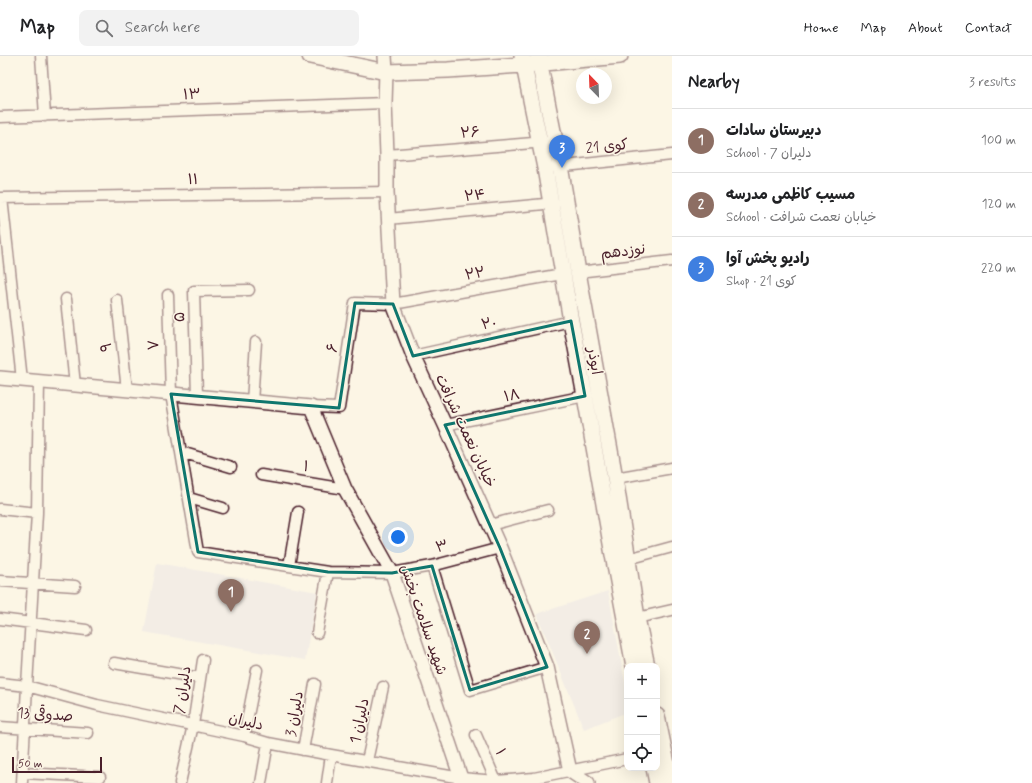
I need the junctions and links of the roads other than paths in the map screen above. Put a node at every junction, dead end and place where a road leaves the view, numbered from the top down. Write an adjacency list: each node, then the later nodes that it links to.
1 (41, 56): 9 (street)
2 (310, 56): 7 (main road)
3 (385, 56): 7 (street, خیابان نعمت شرافت)
4 (620, 56): 6 (main road)
5 (522, 60): 6 (main road); 7 (main road); 12 (main road, ابوذر)
6 (538, 60): 11 (main road, ابوذر)
7 (386, 72): 8 (street, خیابان نعمت شرافت)
8 (385, 103): 9 (street, ۱۳); 13 (street, خیابان نعمت شرافت)
9 (45, 116): 10 (street, ۱۳)
10 (0, 117)
11 (555, 141): 12 (street, ۲۶); 15 (main road, ابوذر)
12 (540, 142): 13 (street, ۲۶); 15 (main road, ابوذر)
13 (387, 155): 16 (street, خیابان نعمت شرافت)
14 (672, 155): 15 (street, کوی 21)
15 (552, 167): 18 (main road, ابوذر)
16 (387, 192): 17 (street, ۱۱); 19 (street, خیابان نعمت شرافت)
17 (1, 198): 32 (street)
18 (558, 202): 19 (street, ۲۴); 21 (main road, ابوذر); 22 (main road, ابوذر)
19 (388, 219): 27 (street, خیابان نعمت شرافت)
20 (672, 261): 21 (street, نوزدهم)
21 (578, 272): 46 (main road, ابوذر)
22 (562, 274): 27 (street, ۲۲); 28 (main road, ابوذر)
23 (249, 290): 37 (street, ۵)
24 (168, 295): 36 (street, ۷)
25 (66, 299): 34 (street)
26 (117, 300): 35 (street, ۹)
27 (393, 304): 30 (street, خیابان نعمت شرافت); 40 (street, ۶)
28 (571, 321): 30 (street, ۲۰); 38 (main road, ابوذر)
29 (256, 342): 39 (street)
30 (413, 356): 41 (street, خیابان نعمت شرافت)
31 (0, 378): 32 (street)
32 (22, 380): 33 (street)
33 (40, 382): 34 (street); 53 (street)
34 (75, 385): 35 (street)
35 (127, 390): 36 (street)
36 (171, 394): 37 (street); 42 (street, ۷)
37 (197, 396): 39 (street)
38 (586, 396): 41 (street, ۱۸); 73 (main road, ابوذر)
39 (252, 402): 40 (street)
40 (311, 407): 47 (street, شهید سلامت بخش)
41 (445, 425): 54 (street, خیابان نعمت شرافت)
42 (181, 452): 43 (street); 48 (street, ۷)
43 (231, 468)
44 (672, 468): 46 (street)
45 (261, 475): 47 (street, ۱)
46 (615, 478): 57 (main road, ابوذر)
47 (345, 489): 61 (street, شهید سلامت بخش)
48 (189, 498): 49 (street); 58 (street, ۳)
49 (223, 508)
50 (0, 509): 53 (street)
51 (548, 510): 54 (street)
52 (298, 512): 58 (street)
53 (37, 513): 63 (street)
54 (490, 525): 56 (street, خیابان نعمت شرافت)
55 (672, 547): 57 (street)
56 (500, 548): 59 (street, ۳); 75 (street, خیابان نعمت شرافت)
57 (628, 559): 66 (main road, ابوذر)
58 (289, 566): 60 (street, ۳)
59 (432, 566): 61 (street, ۳); 75 (street)
60 (328, 572): 61 (street, ۳); 70 (street)
61 (392, 573): 99 (street, شهید سلامت بخش)
62 (0, 581): 63 (street)
63 (34, 583): 64 (street); 68 (street)
64 (74, 586)
65 (672, 610): 66 (street)
66 (637, 618): 74 (main road, ابوذر)
67 (0, 619): 68 (street)
68 (31, 623): 69 (street); 80 (street)
69 (86, 630)
70 (317, 634)
71 (203, 660): 77 (street, دلیران 7)
72 (114, 663): 77 (street)
73 (633, 663)
74 (646, 663)
75 (547, 667): 95 (street, خیابان نعمت شرافت)
76 (257, 670): 88 (street)
77 (200, 678): 82 (street, دلیران 7)
78 (0, 683): 80 (street, دلیران)
79 (315, 684): 90 (street, دلیران 3)
80 (27, 686): 82 (street, دلیران); 84 (street)
81 (383, 687): 94 (street, دلیران 1)
82 (193, 725): 88 (street, دلیران); 102 (street, دلیران 7)
83 (0, 727): 84 (street, صدوقی 13)
84 (26, 728): 86 (street, صدوقی 13); 98 (street)
85 (660, 731): 91 (main road)
86 (88, 733)
87 (476, 735): 100 (street, ۱)
88 (244, 736): 89 (street, دلیران)
89 (268, 743): 90 (street, دلیران); 103 (street)
90 (303, 750): 92 (street, دلیران)
91 (664, 751): 107 (main road)
92 (331, 755): 94 (street, دلیران); 104 (street)
93 (624, 760): 95 (street, دلیران)
94 (367, 762): 99 (street, دلیران)
95 (570, 771): 101 (street, دلیران); 105 (street)
96 (655, 771): 106 (main road)
97 (100, 777): 98 (street)
98 (23, 778)
99 (461, 780): 100 (street, دلیران)
100 (496, 781): 101 (street, دلیران)
101 (535, 781)
102 (180, 783)
103 (261, 783)
104 (327, 783)
105 (588, 783)
106 (657, 783)
107 (671, 783)

